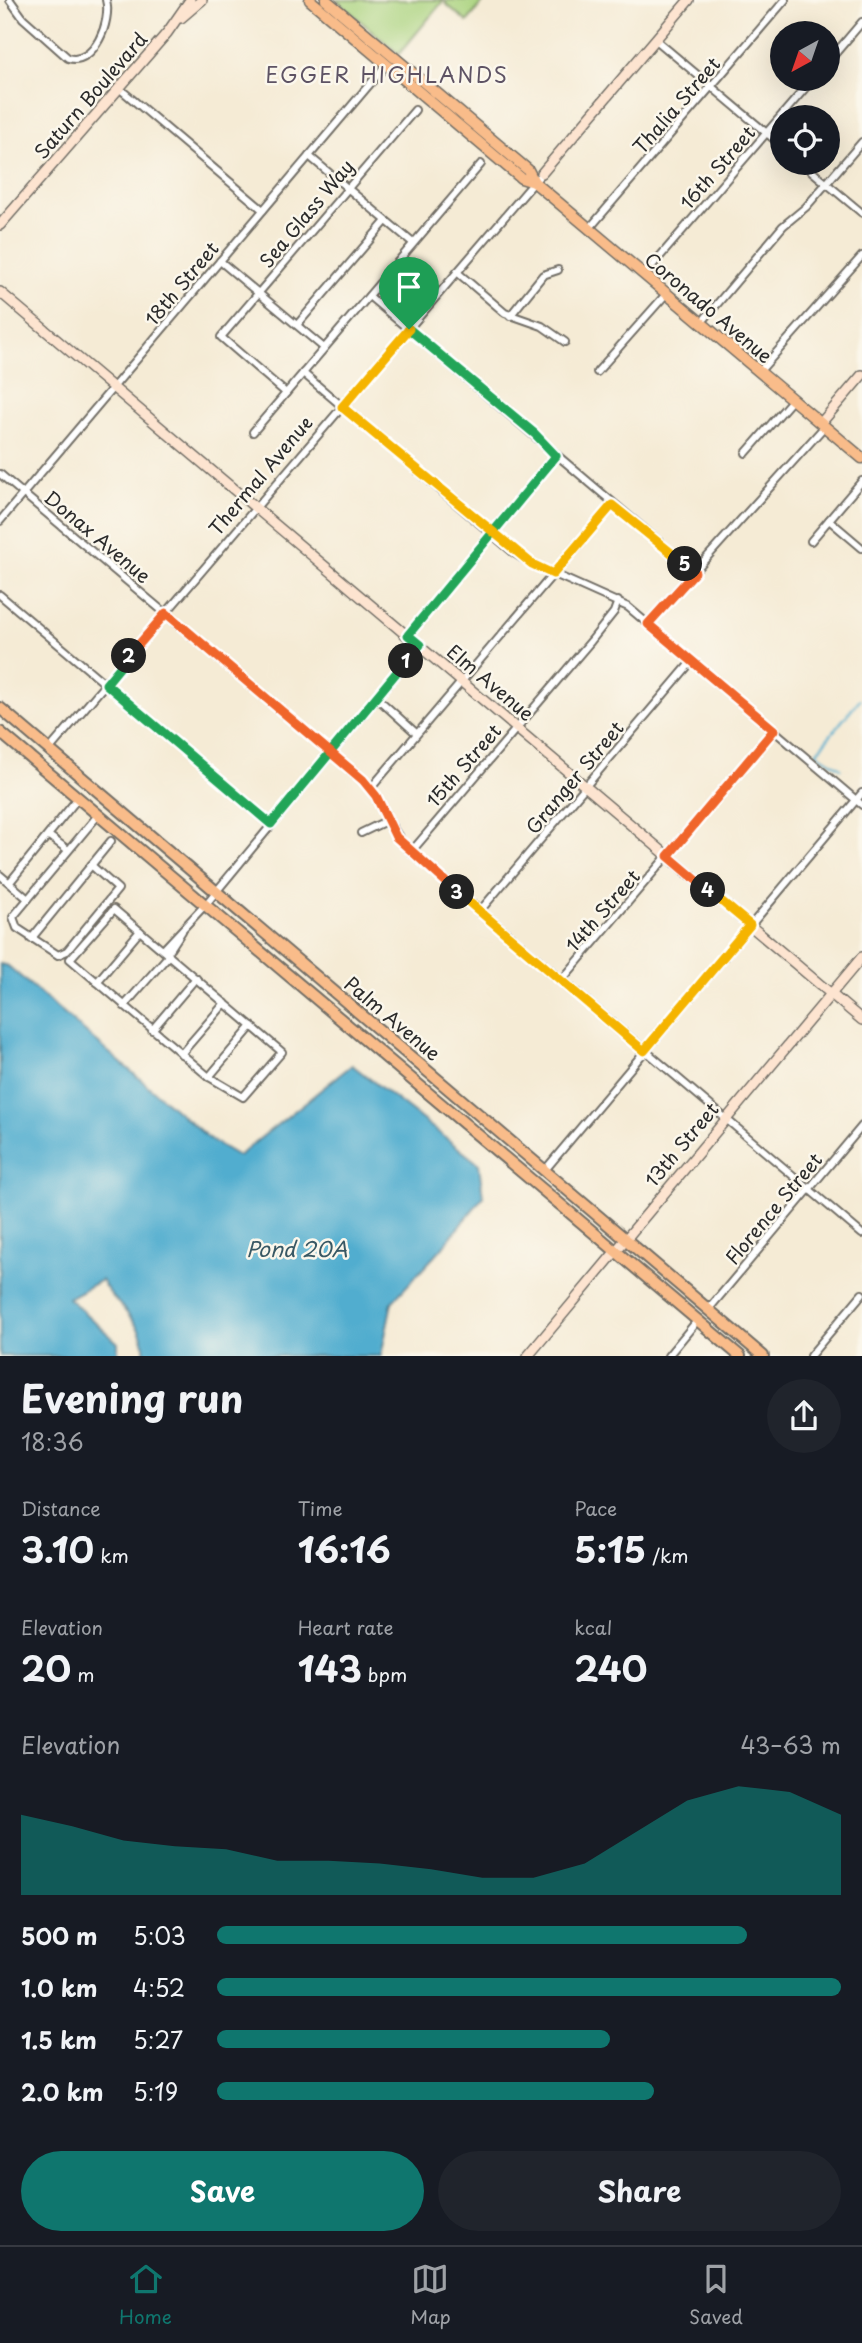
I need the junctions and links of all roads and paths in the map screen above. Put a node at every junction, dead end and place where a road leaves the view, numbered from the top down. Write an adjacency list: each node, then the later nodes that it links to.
1 (10, 0): 2 (street)
2 (106, 0)
3 (190, 0): 9 (street, Saturn Boulevard)
4 (202, 0): 9 (street, Saturn Boulevard)
5 (310, 0): 13 (main road, Coronado Avenue)
6 (326, 0): 13 (main road, Coronado Avenue)
7 (689, 0): 11 (street, Thermal Avenue)
8 (785, 0): 14 (street, Thalia Street)
9 (179, 19): 15 (street, Saturn Boulevard)
10 (862, 22): 12 (street)
11 (656, 40): 14 (street); 23 (street, Thermal Avenue)
12 (840, 48)
13 (389, 61): 21 (street, 18th Street); 25 (main road, Coronado Avenue)
14 (712, 87): 18 (street); 32 (street, Thalia Street)
15 (119, 88): 28 (street); 31 (street, Saturn Boulevard)
16 (803, 91): 18 (street, 16th Street)
17 (415, 110): 27 (street, Sea Glass Way)
18 (767, 133): 19 (street); 38 (street, 16th Street)
19 (770, 136)
20 (862, 142): 26 (street)
21 (309, 156): 27 (street); 28 (street, 18th Street)
22 (481, 163): 33 (street)
23 (542, 173): 25 (street, Thermal Avenue)
24 (816, 175): 26 (street)
25 (534, 182): 32 (main road, Coronado Avenue); 37 (street, Thermal Avenue)
26 (827, 184): 29 (street); 44 (street)
27 (348, 188): 30 (street); 40 (street, Sea Glass Way)
28 (263, 210): 35 (street, 18th Street)
29 (862, 213)
30 (386, 221): 33 (street); 45 (street)
31 (0, 225)
32 (589, 229): 38 (main road, Coronado Avenue)
33 (413, 243): 42 (street)
34 (862, 256): 49 (street)
35 (220, 261): 40 (street); 53 (street, 18th Street)
36 (558, 270): 43 (street)
37 (457, 272): 43 (street); 46 (street, Thermal Avenue)
38 (645, 275): 41 (main road, Coronado Avenue)
39 (0, 292): 53 (street, Elm Avenue)
40 (259, 293): 45 (street); 54 (street, Sea Glass Way)
41 (667, 293): 44 (main road, Coronado Avenue); 50 (street)
42 (369, 296): 46 (street); 48 (street)
43 (510, 316): 47 (street)
44 (702, 322): 49 (main road, Coronado Avenue)
45 (297, 325): 48 (street)
46 (409, 329): 56 (street, Thermal Avenue); 60 (street)
47 (565, 342)
48 (324, 348): 51 (street)
49 (760, 371): 55 (main road, Coronado Avenue)
50 (597, 372)
51 (303, 373): 54 (street); 56 (street)
52 (862, 375): 57 (street)
53 (113, 387): 64 (street, 18th Street); 66 (street, Elm Avenue)
54 (286, 393): 58 (street)
55 (793, 399): 57 (main road, Coronado Avenue); 59 (street)
56 (342, 407): 66 (street, Thermal Avenue); 69 (street)
57 (823, 424): 61 (main road, Coronado Avenue); 72 (street)
58 (253, 432)
59 (746, 453)
60 (556, 456): 65 (street); 69 (street)
61 (862, 458)
62 (0, 474): 64 (street, Donax Avenue)
63 (862, 481): 67 (street)
64 (23, 494): 68 (street, 18th Street); 76 (street, Donax Avenue)
65 (612, 505): 72 (street); 73 (street)
66 (256, 507): 76 (street, Thermal Avenue); 78 (street, Elm Avenue)
67 (829, 520): 70 (street); 71 (street)
68 (0, 521)
69 (492, 534): 73 (street); 78 (street)
70 (811, 541)
71 (862, 548)
72 (695, 572): 77 (street)
73 (553, 574): 75 (street); 81 (street)
74 (0, 595): 82 (street)
75 (618, 601): 77 (street); 85 (street, 15th Street)
76 (166, 613): 82 (street, Thermal Avenue); 90 (street, Donax Avenue)
77 (648, 624): 80 (street)
78 (408, 635): 79 (street, Elm Avenue)
79 (420, 645): 81 (street, Elm Avenue); 83 (street)
80 (692, 661): 86 (street); 91 (street, Granger Street)
81 (462, 681): 85 (street, Elm Avenue); 88 (street)
82 (106, 684): 89 (street, Thermal Avenue); 98 (street)
83 (376, 697): 88 (street); 90 (street)
84 (0, 708): 89 (highway, Palm Avenue)
85 (518, 727): 91 (street, Elm Avenue); 103 (street, 15th Street)
86 (774, 730): 95 (street); 104 (street, 14th Street)
87 (0, 732): 94 (highway, Palm Avenue)
88 (416, 733): 92 (street)
89 (49, 750): 108 (highway, Palm Avenue)
90 (330, 751): 92 (street, Donax Avenue); 98 (street)
91 (586, 787): 104 (street, Elm Avenue); 111 (street, Granger Street)
92 (371, 788): 97 (street, Donax Avenue)
93 (862, 793): 95 (street)
94 (78, 798): 96 (highway, Palm Avenue); 100 (street)
95 (859, 802): 112 (street)
96 (99, 814): 102 (street); 110 (highway, Palm Avenue)
97 (388, 820): 99 (street); 103 (street, Donax Avenue)
98 (271, 824): 108 (street)
99 (361, 833)
100 (49, 836): 102 (street); 107 (street)
101 (111, 841): 105 (street)
102 (68, 850): 109 (street)
103 (411, 852): 111 (street, Donax Avenue)
104 (668, 856): 112 (street, Elm Avenue); 118 (street, 14th Street)
105 (91, 865): 114 (street); 114 (street)
106 (0, 875): 107 (street)
107 (10, 882): 109 (street)
108 (216, 890): 110 (street); 131 (highway, Palm Avenue)
109 (29, 899): 114 (street)
110 (205, 904): 115 (street); 135 (highway, Palm Avenue)
111 (479, 912): 118 (street, Donax Avenue)
112 (750, 925): 120 (street, Elm Avenue); 126 (street)
113 (140, 931): 115 (street); 119 (street); 119 (street)
114 (31, 939)
115 (166, 953): 117 (street); 122 (street)
116 (862, 957): 120 (street, 13th Street)
117 (196, 978): 121 (street); 125 (street)
118 (561, 981): 126 (street, Donax Avenue)
119 (97, 982): 122 (street)
120 (831, 993): 123 (street, Elm Avenue); 129 (street, 13th Street)
121 (225, 1003): 124 (street); 127 (street)
122 (124, 1006): 125 (street)
123 (862, 1020)
124 (252, 1026): 128 (street); 128 (street)
125 (152, 1030): 127 (street)
126 (644, 1051): 129 (street, Donax Avenue); 131 (street)
127 (181, 1054): 128 (street)
128 (209, 1077)
129 (725, 1118): 132 (street, Donax Avenue); 134 (street, 13th Street)
130 (862, 1126): 132 (street, Florence Street)
131 (545, 1170): 134 (highway, Palm Avenue)
132 (809, 1189): 133 (street, Donax Avenue); 137 (street, Florence Street)
133 (862, 1234)
134 (625, 1239): 135 (street, 13th Street); 137 (highway, Palm Avenue)
135 (615, 1251): 138 (highway, Palm Avenue); 139 (street, 13th Street)
136 (862, 1294): 143 (street)
137 (708, 1310): 142 (highway, Palm Avenue)
138 (697, 1321): 140 (street); 141 (highway, Palm Avenue)
139 (528, 1356)
140 (668, 1356)
141 (740, 1356)
142 (763, 1356)
143 (810, 1356)

